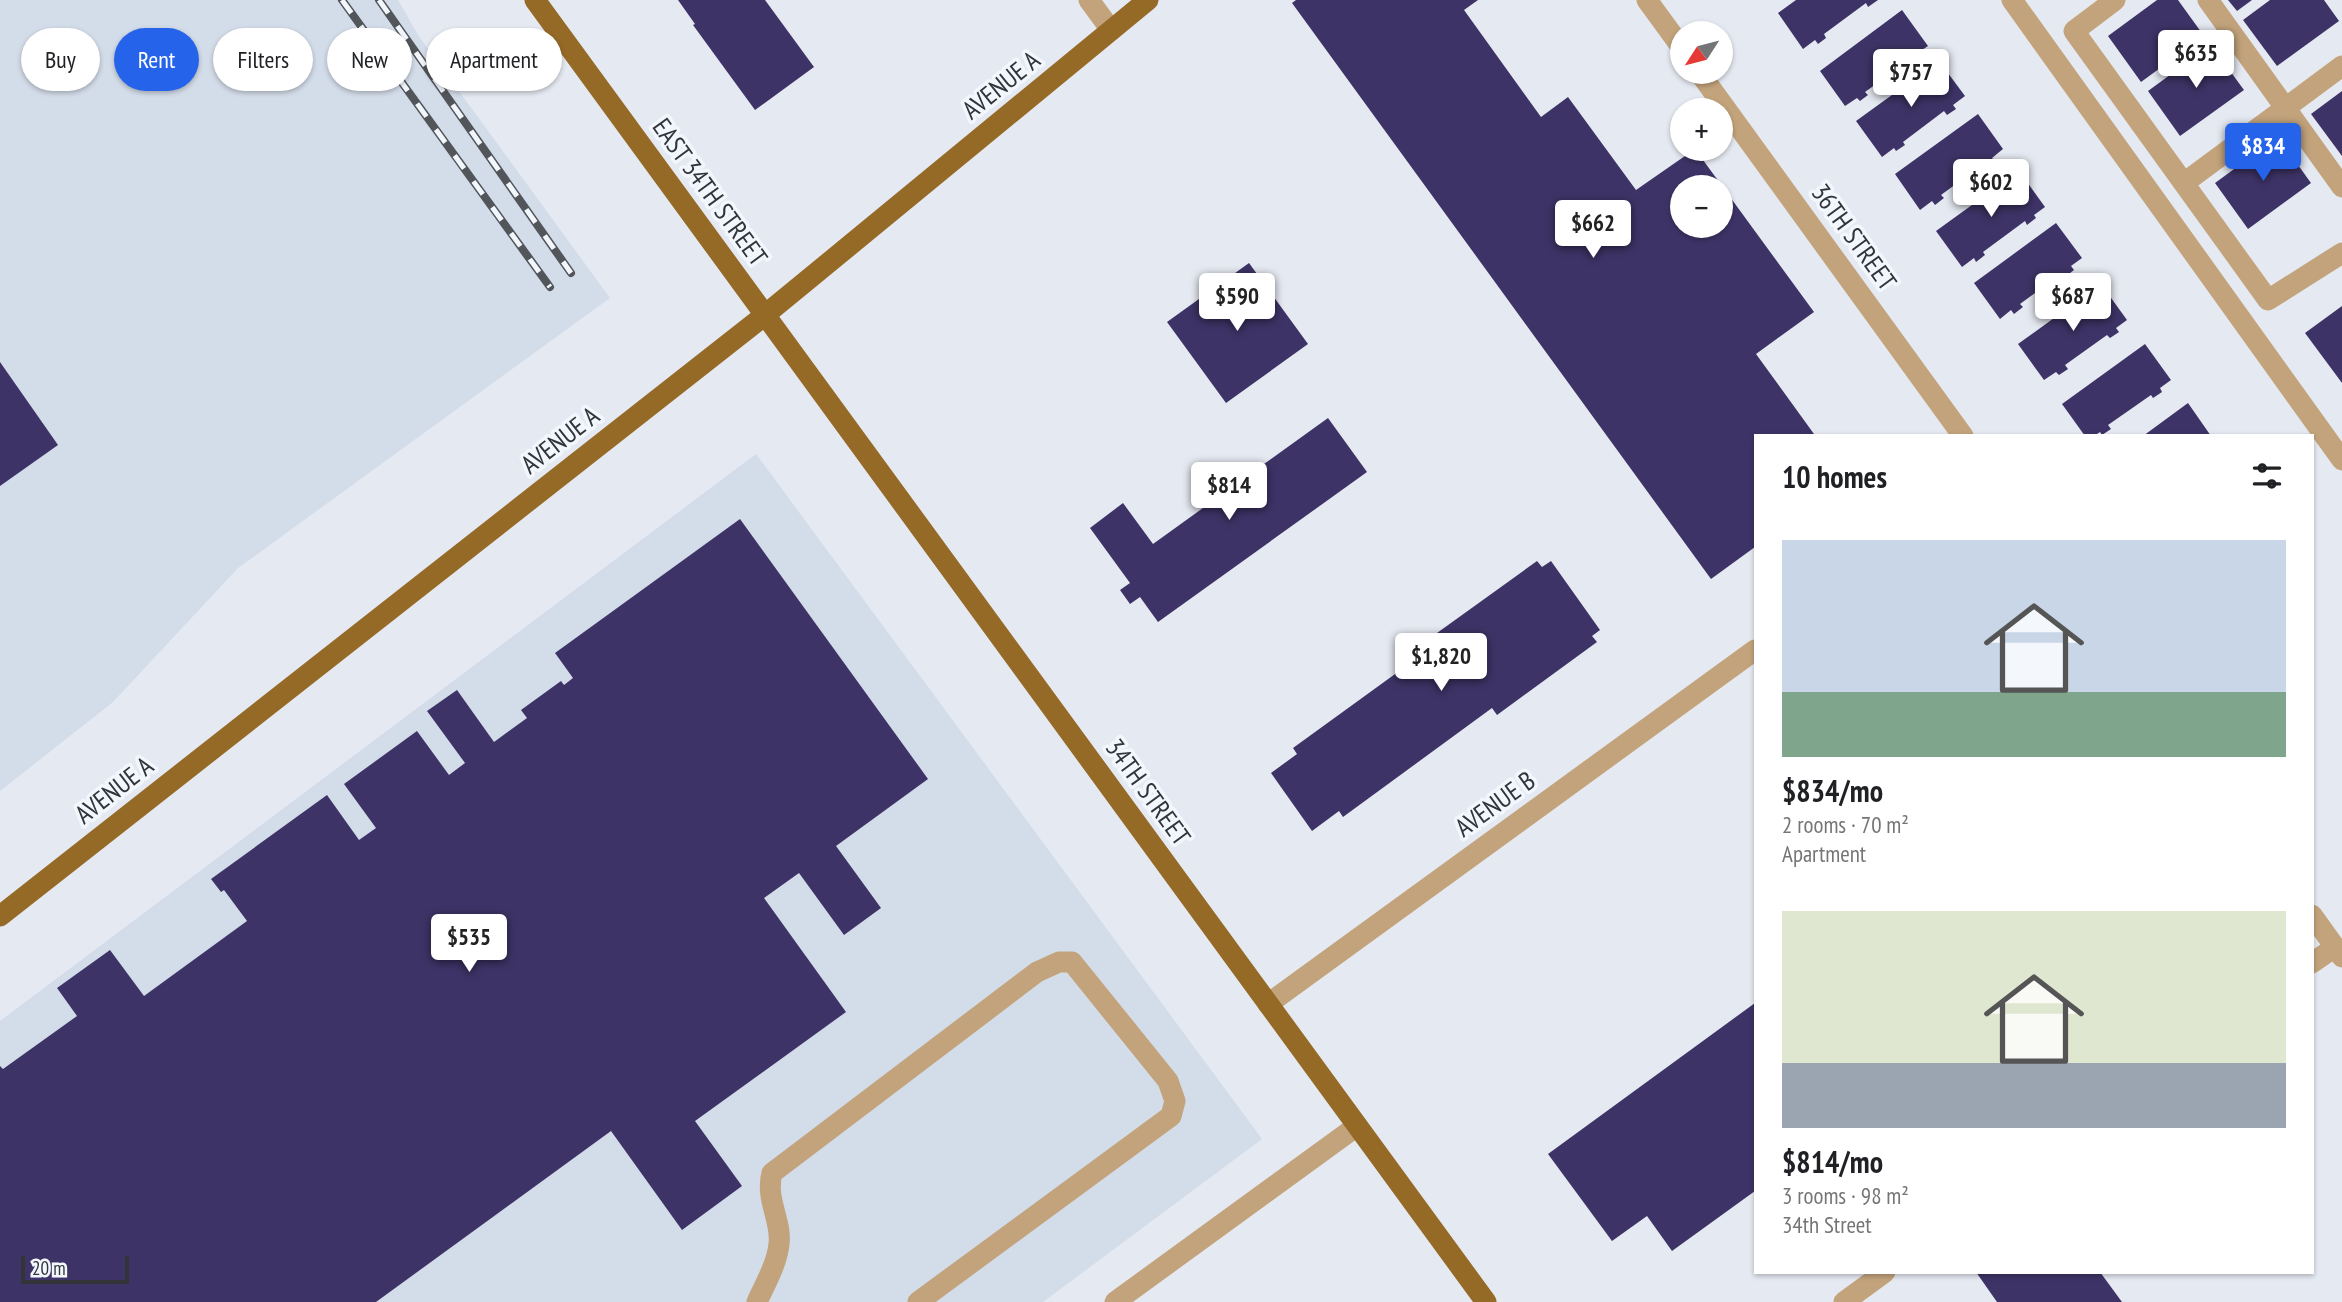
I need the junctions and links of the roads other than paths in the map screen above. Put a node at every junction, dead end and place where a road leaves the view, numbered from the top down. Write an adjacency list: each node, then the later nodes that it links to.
1 (535, 0): 16 (main road, EAST 34TH STREET)
2 (1089, 0): 8 (street)
3 (1148, 0): 8 (main road, AVENUE A)
4 (1647, 0): 9 (street)
5 (2012, 0): 18 (street)
6 (2115, 0): 13 (street)
7 (2208, 0): 12 (street)
8 (1111, 30): 16 (main road, AVENUE A)
9 (1670, 32)
10 (2342, 66): 12 (street)
11 (1708, 84): 17 (street, 36TH STREET)
12 (2287, 109): 13 (street); 14 (street)
13 (2184, 183): 15 (street)
14 (2342, 187)
15 (2342, 253)
16 (765, 315): 20 (main road, AVENUE A); 24 (main road, 34TH STREET)
17 (1962, 434)
18 (2342, 460)
19 (1754, 651): 24 (street, AVENUE B)
20 (0, 916)
21 (2314, 918): 22 (street)
22 (2338, 952): 23 (street)
23 (2314, 962)
24 (1268, 1004): 25 (main road, 34TH STREET)
25 (1357, 1126): 29 (street); 30 (main road, 34TH STREET)
26 (1882, 1274): 31 (street)
27 (757, 1302): 28 (street)
28 (918, 1302)
29 (1115, 1302)
30 (1486, 1302)
31 (1844, 1302)

